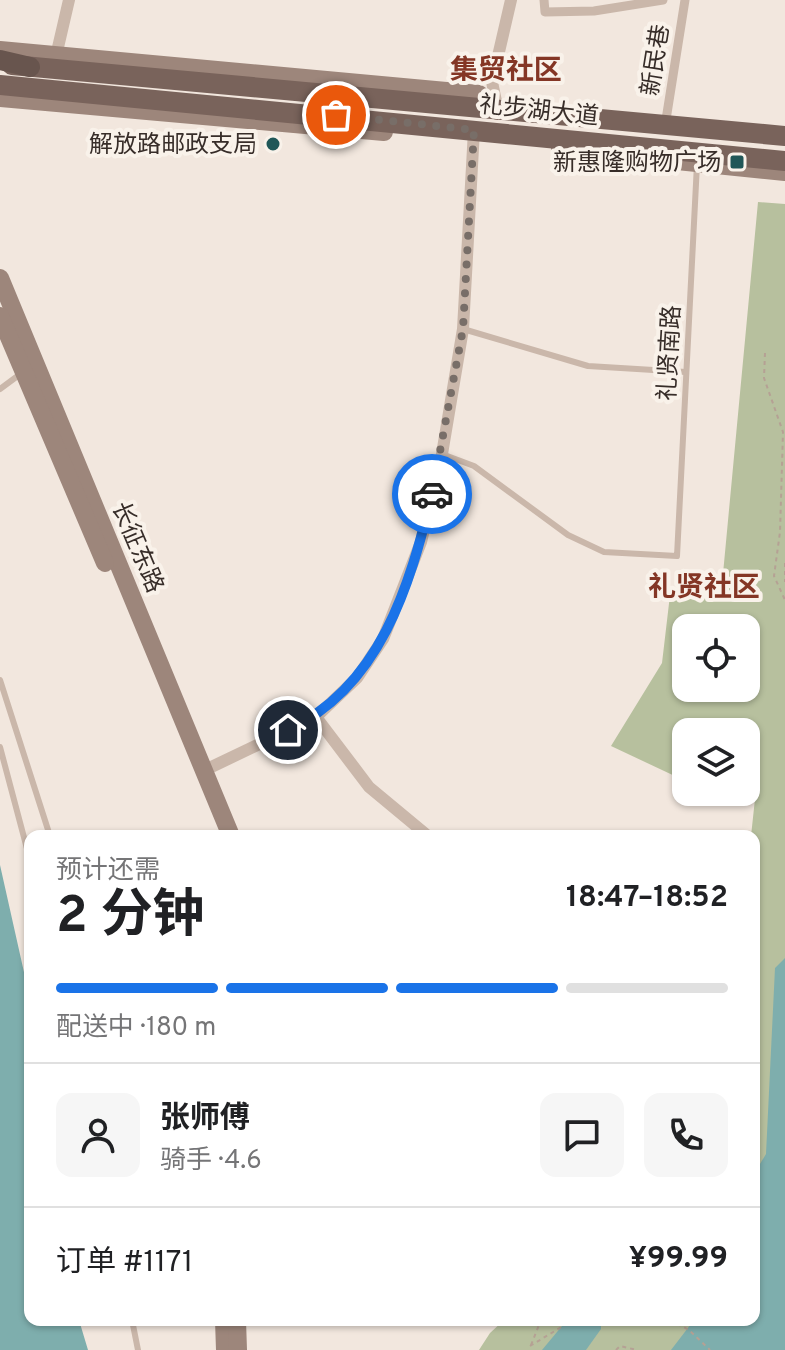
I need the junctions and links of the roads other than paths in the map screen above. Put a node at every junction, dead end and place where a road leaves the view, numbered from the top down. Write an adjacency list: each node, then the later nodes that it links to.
1 (69, 0): 7 (street)
2 (511, 0): 12 (street)
3 (544, 0): 4 (street, 新民巷)
4 (663, 0)
5 (685, 0): 13 (street, 新民巷)
6 (0, 50): 7 (main road)
7 (56, 56): 12 (main road)
8 (0, 62): 9 (highway)
9 (28, 77): 10 (main road, 礼步湖大道); 12 (main road, 礼步湖大道); 14 (main road, 礼步湖大道)
10 (0, 87)
11 (0, 98): 14 (main road)
12 (498, 111): 13 (main road, 礼步湖大道)
13 (665, 126): 15 (main road, 礼步湖大道)
14 (474, 135): 16 (main road, 礼步湖大道); 21 (street)
15 (785, 136)
16 (697, 158): 17 (main road, 礼步湖大道); 18 (main road); 23 (lane, 礼贤南路)
17 (785, 161)
18 (785, 172)
19 (0, 278): 29 (main road, 长征东路)
20 (0, 316): 22 (main road, 长征东路)
21 (463, 329): 23 (lane); 25 (street)
22 (24, 372): 24 (lane); 31 (main road, 长征东路)
23 (686, 372): 25 (lane, 礼贤南路)
24 (0, 389)
25 (442, 454): 27 (street)
26 (0, 680): 30 (lane)
27 (316, 717): 29 (street); 33 (street)
28 (0, 747): 34 (lane)
29 (205, 770): 32 (main road, 长征东路)
30 (48, 830)
31 (217, 830)
32 (229, 830)
33 (421, 830)
34 (24, 837)
35 (133, 1326): 38 (lane)
36 (224, 1326): 39 (main road)
37 (237, 1326): 40 (main road)
38 (138, 1350)
39 (225, 1350)
40 (238, 1350)

